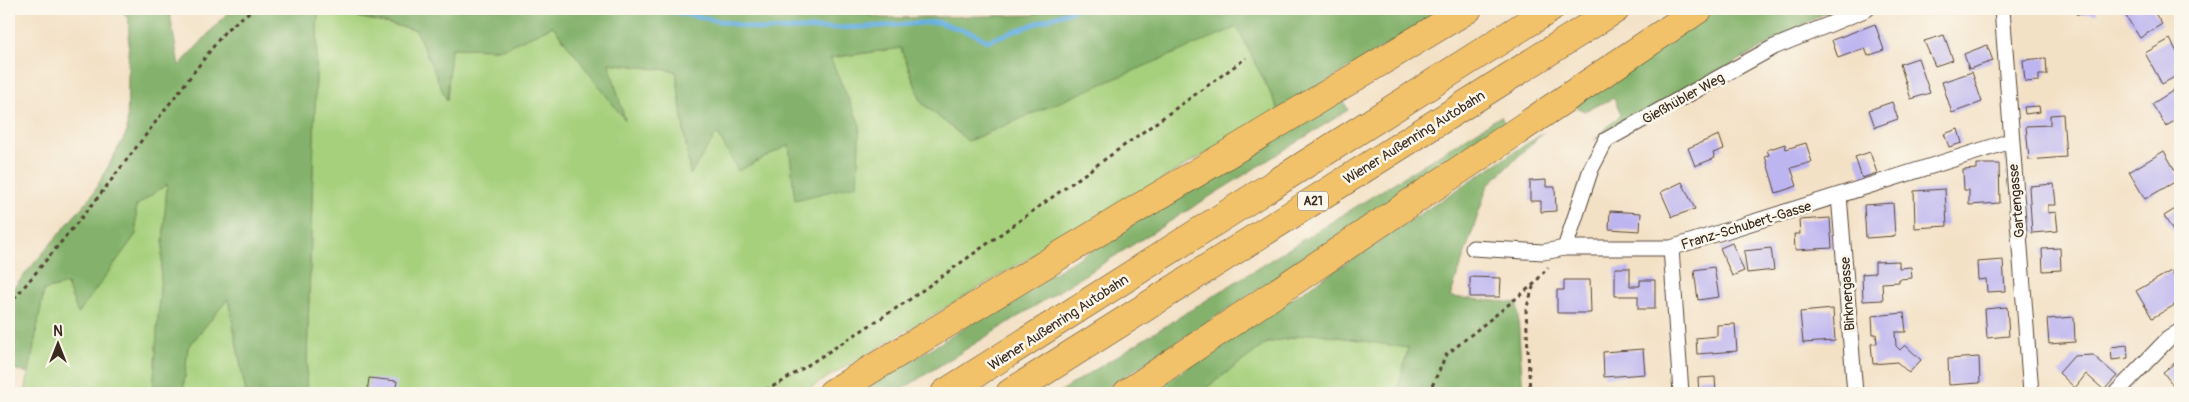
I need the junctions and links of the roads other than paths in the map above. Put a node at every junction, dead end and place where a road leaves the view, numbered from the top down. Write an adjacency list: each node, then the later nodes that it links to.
1 (1468, 9): 13 (highway)
2 (1550, 9): 14 (highway, Wiener Außenring Autobahn / A21)
3 (1616, 9): 15 (highway, Wiener Außenring Autobahn / A21)
4 (1698, 9): 16 (highway)
5 (1867, 9): 10 (street, Gießhübler Weg)
6 (2002, 9): 7 (street, Gartengasse)
7 (2011, 141): 8 (street, Franz-Schubert-Gasse); 19 (street, Gartengasse)
8 (1840, 195): 11 (street, Franz-Schubert-Gasse); 18 (street, Birknergasse)
9 (1473, 248): 10 (street, Franz-Schubert-Gasse)
10 (1565, 248): 11 (street, Franz-Schubert-Gasse)
11 (1672, 248): 17 (street)
12 (2180, 332): 20 (street)
13 (832, 393)
14 (945, 393)
15 (1010, 393)
16 (1127, 393)
17 (1682, 393)
18 (1855, 393)
19 (2031, 393)
20 (2116, 393)

